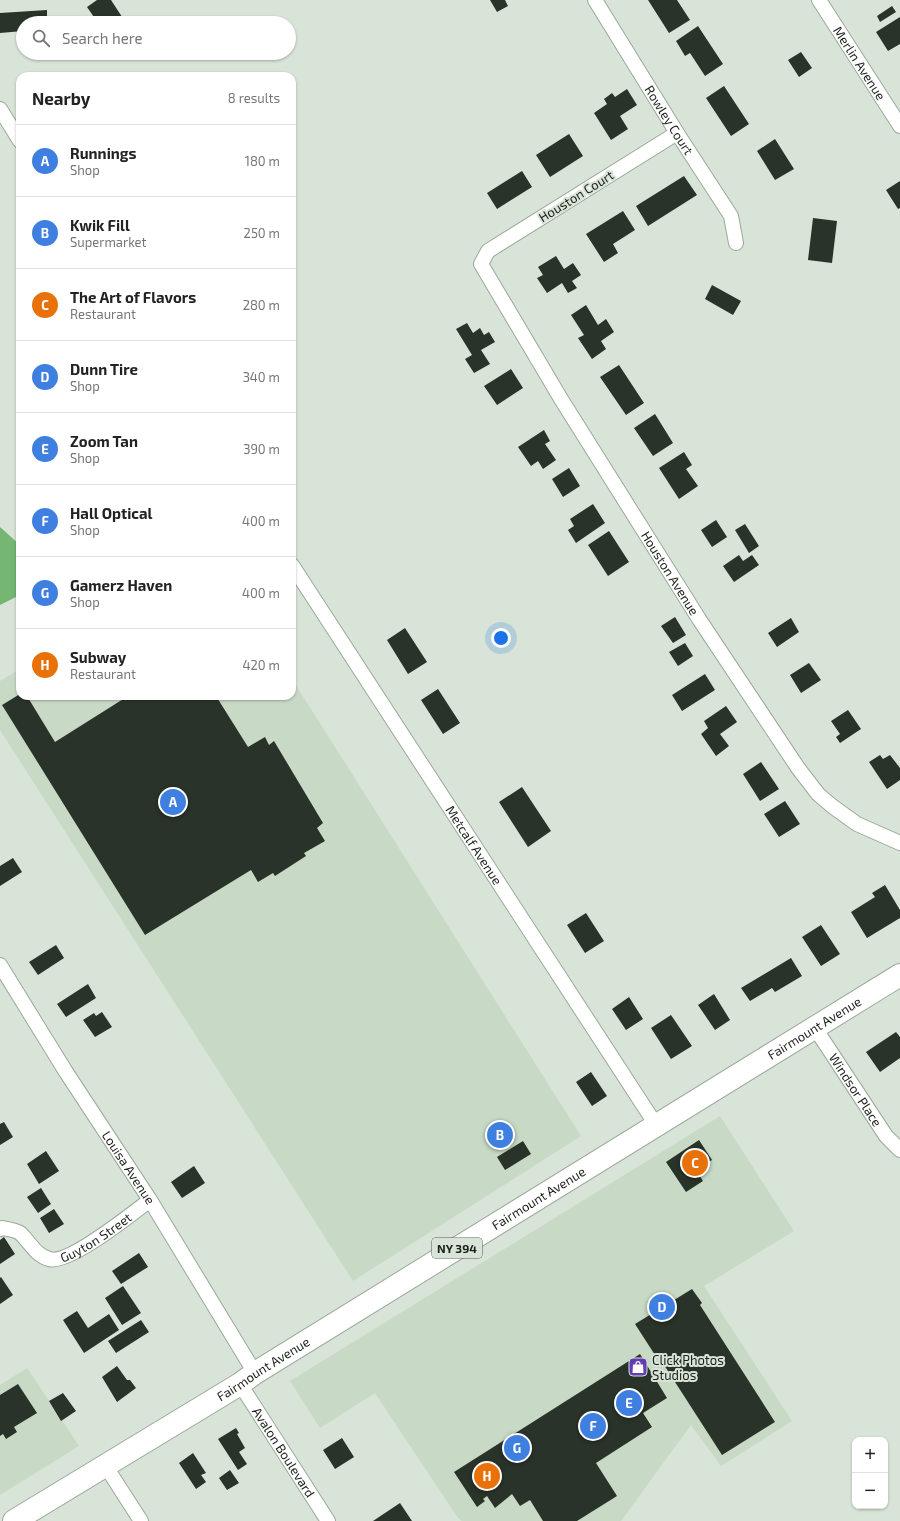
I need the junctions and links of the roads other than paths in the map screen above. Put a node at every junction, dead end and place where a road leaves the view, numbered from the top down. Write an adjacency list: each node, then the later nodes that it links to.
1 (595, 0): 5 (street, Rowley Court)
2 (819, 0): 4 (street, Merlin Avenue)
3 (0, 109): 6 (street)
4 (900, 126)
5 (677, 133): 7 (street, Rowley Court); 8 (street, Houston Court)
6 (16, 135)
7 (736, 243)
8 (481, 264): 10 (street, Houston Avenue)
9 (296, 571): 14 (street, Metcalf Avenue)
10 (900, 843)
11 (0, 965): 16 (street, Louisa Avenue)
12 (900, 975): 13 (main road, Fairmount Avenue / NY 394)
13 (815, 1028): 14 (main road, Fairmount Avenue / NY 394); 15 (street, Windsor Place)
14 (656, 1125): 18 (main road, Fairmount Avenue / NY 394)
15 (900, 1150)
16 (150, 1200): 17 (street, Guyton Street); 18 (street, Louisa Avenue)
17 (0, 1229)
18 (247, 1378): 19 (main road, Fairmount Avenue / NY 394); 22 (street, Avalon Boulevard)
19 (105, 1465): 20 (main road, Fairmount Avenue / NY 394); 21 (street)
20 (14, 1521)
21 (141, 1521)
22 (328, 1521)

